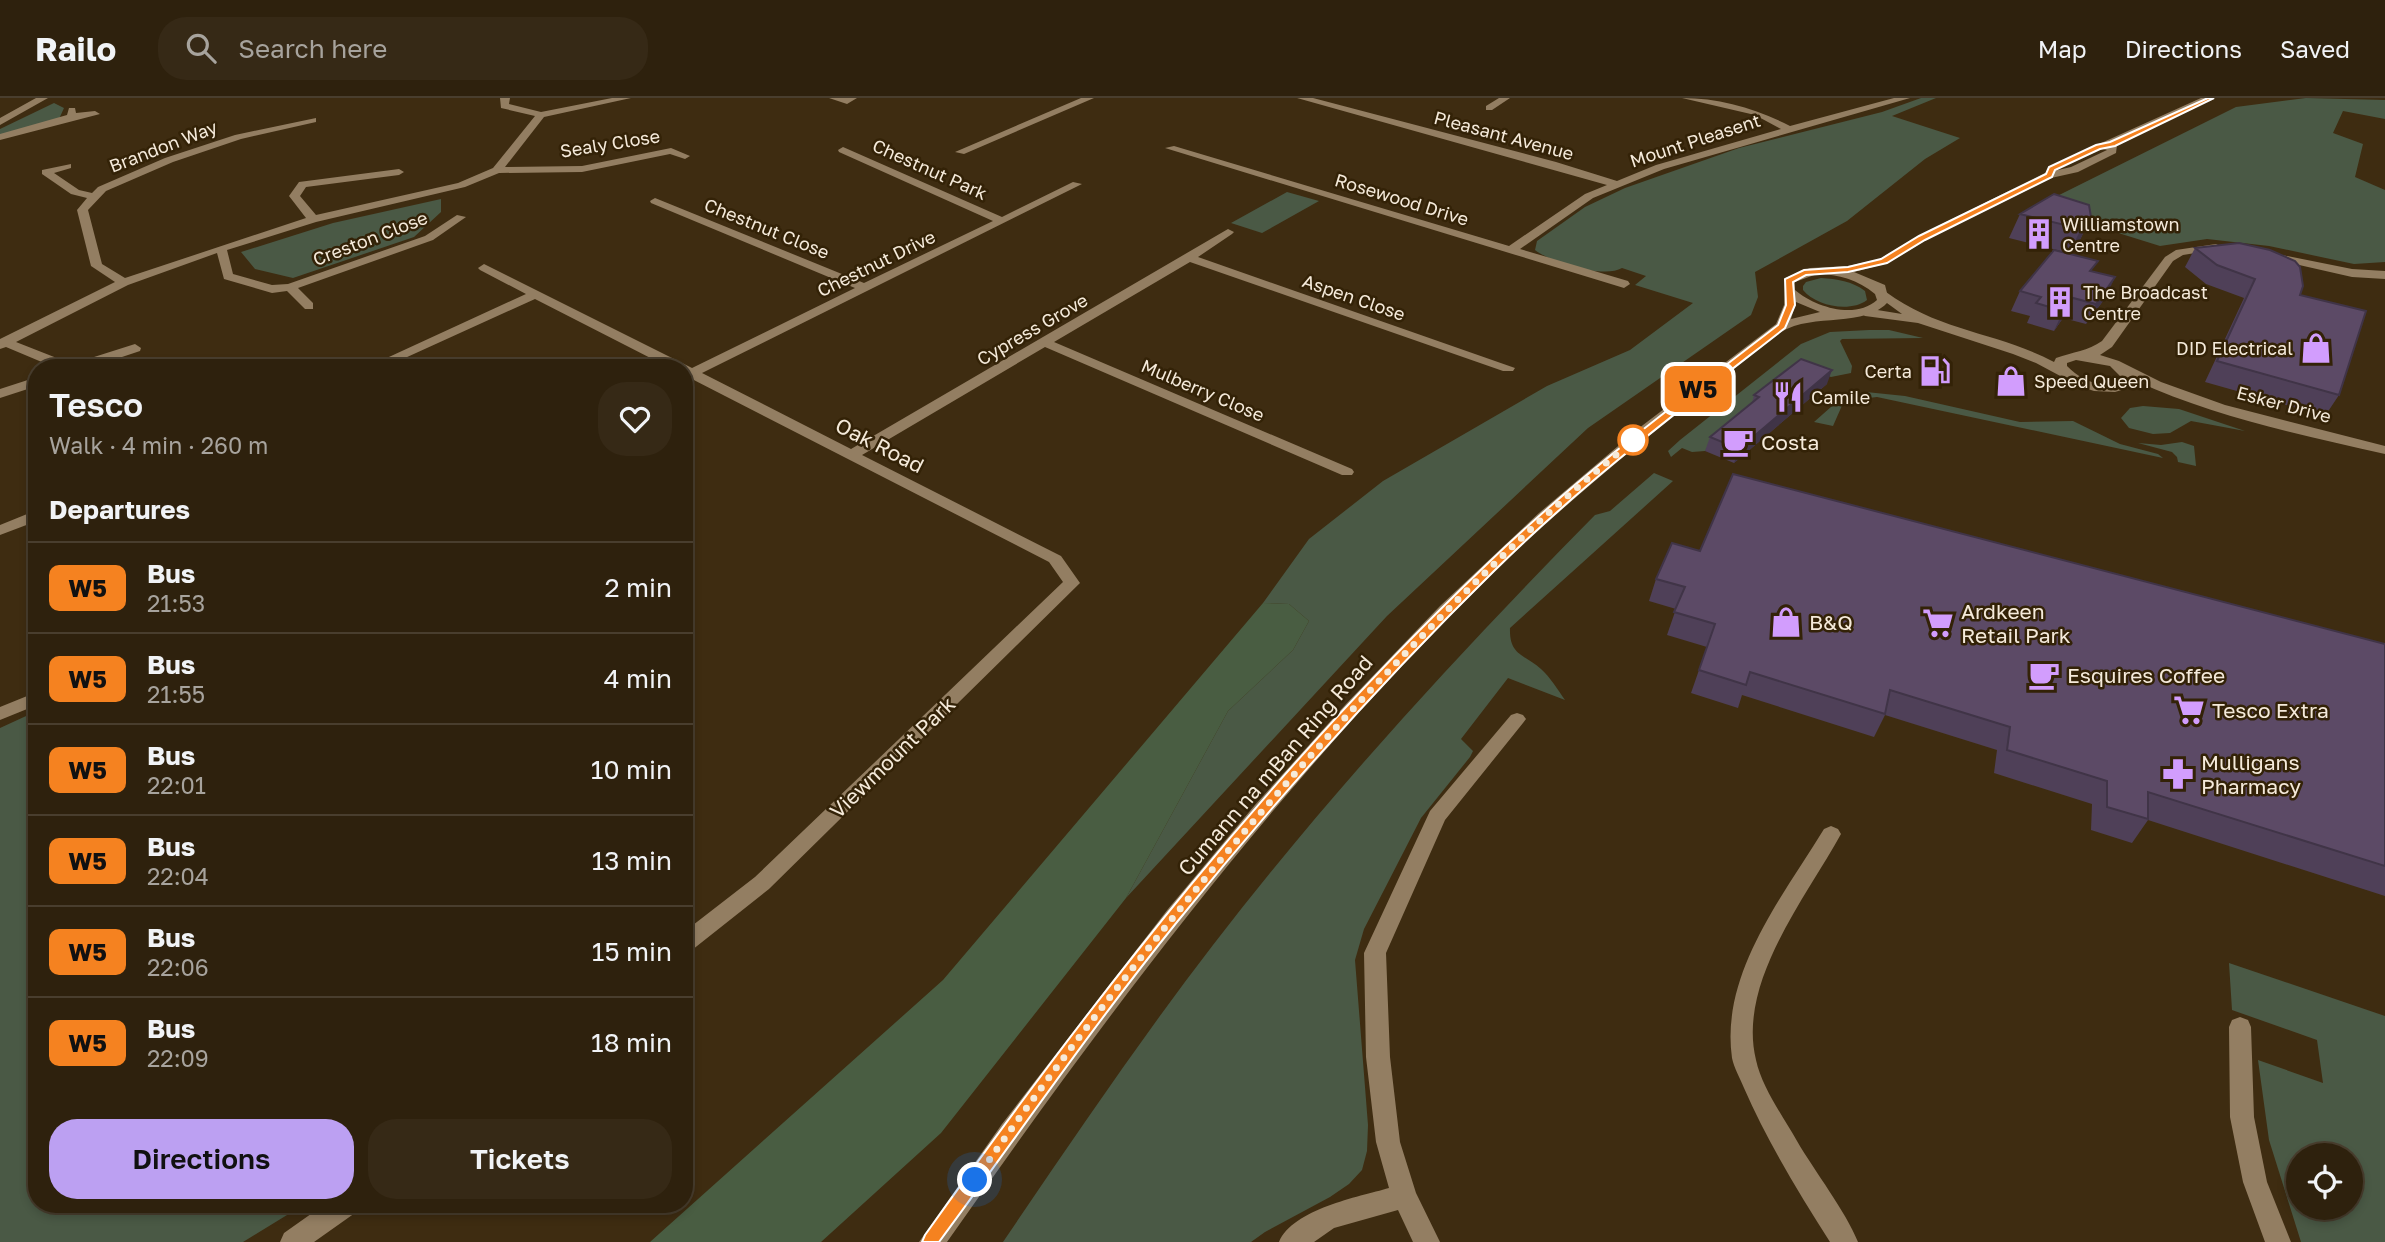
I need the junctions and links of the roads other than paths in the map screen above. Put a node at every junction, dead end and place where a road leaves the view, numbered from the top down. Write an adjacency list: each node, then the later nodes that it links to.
1 (43, 98): 16 (street)
2 (505, 98): 14 (street)
3 (626, 98): 14 (street)
4 (834, 98): 5 (street)
5 (852, 98)
6 (1089, 98): 21 (street)
7 (1302, 98): 27 (street, Pleasant Avenue)
8 (1505, 98): 12 (street)
9 (1687, 98): 17 (street)
10 (1905, 98): 17 (street, Mount Pleasent)
11 (2208, 98): 39 (street)
12 (1489, 108)
13 (95, 114): 18 (street)
14 (541, 115): 24 (street)
15 (313, 120): 28 (street, Brandon Way)
16 (0, 122)
17 (1789, 129): 27 (street, Mount Pleasent)
18 (0, 137)
19 (1170, 148): 36 (street, Rosewood Drive)
20 (843, 150): 32 (street, Chestnut Park)
21 (960, 152)
22 (685, 156): 24 (street, Sealy Close)
23 (67, 166): 28 (street)
24 (497, 170): 31 (street)
25 (398, 172): 31 (street)
26 (1077, 184): 32 (street, Chestnut Drive)
27 (1616, 184): 36 (street, Mount Pleasent)
28 (94, 197): 43 (street, Brandon Way)
29 (655, 201): 46 (street, Chestnut Close)
30 (461, 217): 45 (street, Creston Close)
31 (313, 219): 35 (street)
32 (1003, 221): 46 (street, Chestnut Drive)
33 (1228, 232): 38 (street, Cypress Grove)
34 (2226, 247): 56 (street)
35 (221, 248): 43 (street); 45 (street, Creston Close)
36 (1511, 250): 44 (street, Rosewood Drive)
37 (2254, 252): 42 (street)
38 (1189, 258): 54 (street, Cypress Grove); 65 (street, Aspen Close)
39 (1884, 261): 41 (street); 48 (street)
40 (484, 268): 49 (street, Oak Road)
41 (1816, 271): 47 (street); 48 (street)
42 (2385, 275)
43 (124, 282): 55 (street)
44 (1623, 284)
45 (290, 287): 50 (street)
46 (865, 288): 64 (street, Chestnut Drive)
47 (1789, 291): 51 (street); 53 (street)
48 (1882, 294): 51 (street); 52 (street)
49 (536, 295): 62 (street); 63 (street, Oak Road)
50 (309, 306)
51 (1859, 312): 52 (street); 53 (street, Cumann na mBan Ring Road)
52 (1935, 324): 58 (street)
53 (1782, 326): 88 (street, Cumann na mBan Ring Road)
54 (1043, 342): 74 (street, Cypress Grove); 75 (street, Mulberry Close)
55 (2, 344): 60 (street)
56 (2107, 344): 59 (street); 66 (street)
57 (135, 348): 61 (street)
58 (2020, 351): 59 (street, Esker Drive); 67 (street, Esker Drive)
59 (2075, 356): 66 (street, Esker Drive); 67 (street)
60 (45, 359)
61 (100, 359)
62 (391, 359)
63 (663, 359)
64 (693, 366)
65 (1508, 368)
66 (2121, 368): 70 (street); 71 (street, Esker Drive)
67 (2062, 371): 70 (street, Esker Drive)
68 (693, 374): 74 (street, Oak Road)
69 (28, 383): 72 (street)
70 (2123, 386): 71 (street, Esker Drive)
71 (2173, 392): 73 (street, Esker Drive)
72 (0, 394)
73 (2385, 450)
74 (853, 454): 78 (street, Oak Road)
75 (1347, 472)
76 (28, 519): 77 (street)
77 (0, 530)
78 (1055, 559): 83 (street, Viewmount Park)
79 (28, 702): 80 (street)
80 (0, 714)
81 (1517, 719): 85 (street)
82 (1831, 834): 91 (street)
83 (693, 937)
84 (2240, 1027): 92 (street)
85 (1404, 1196): 89 (street); 90 (street)
86 (333, 1213): 87 (street)
87 (293, 1242)
88 (932, 1242)
89 (1293, 1242)
90 (1427, 1242)
91 (1845, 1242)
92 (2278, 1242)

